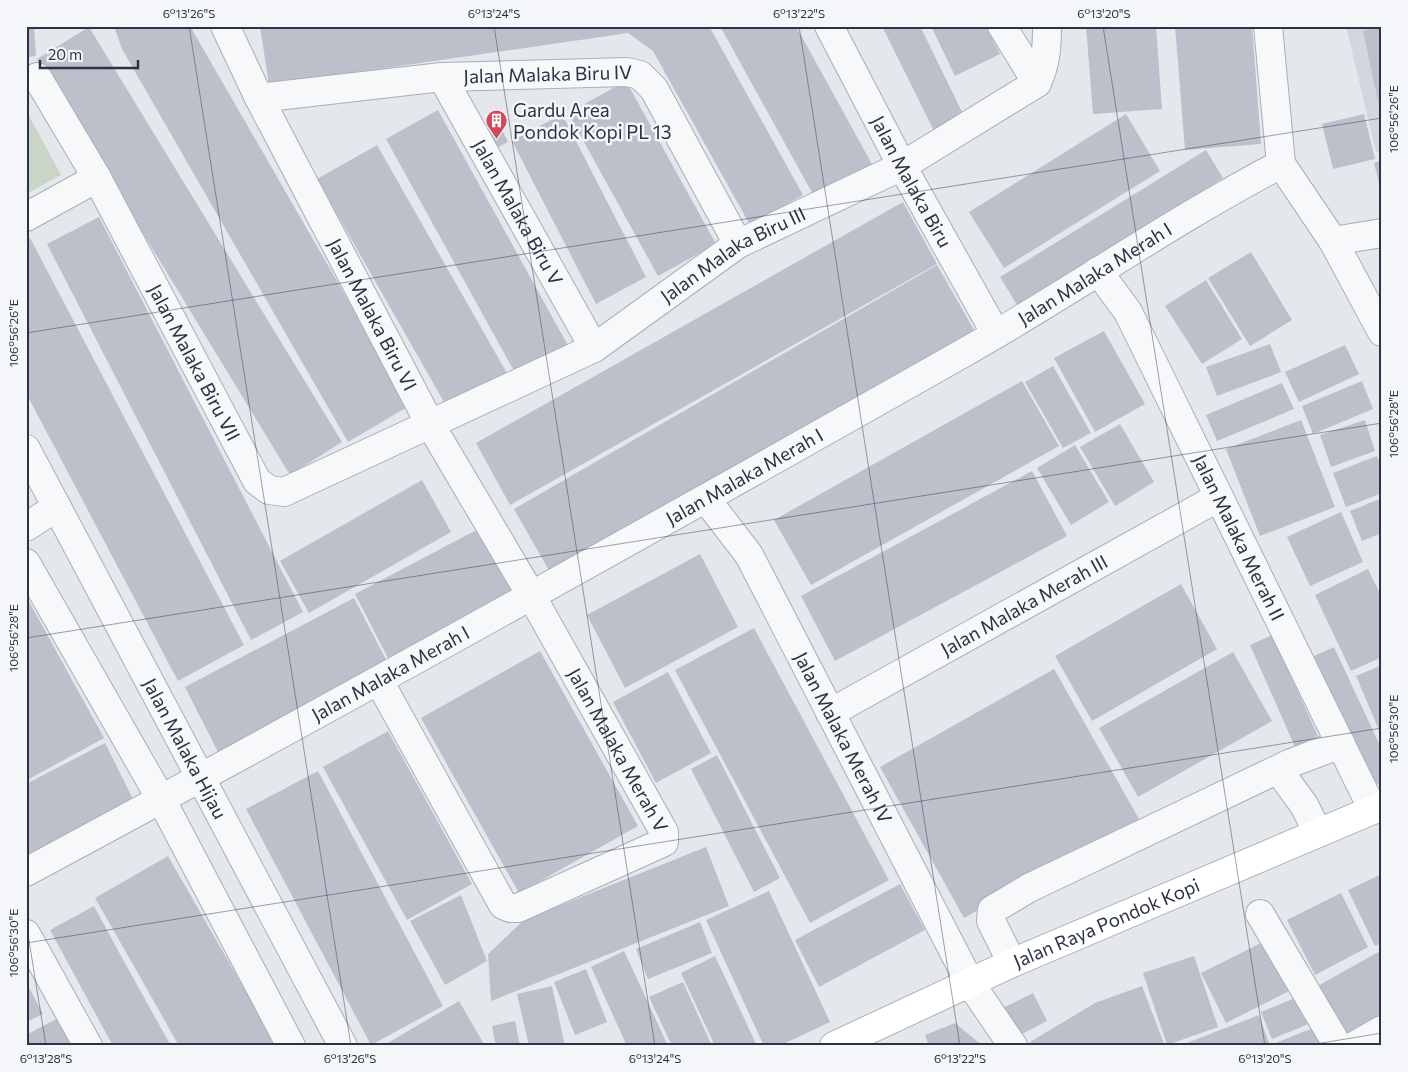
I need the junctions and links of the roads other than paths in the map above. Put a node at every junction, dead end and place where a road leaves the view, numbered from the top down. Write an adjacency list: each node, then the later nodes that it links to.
1 (225, 26): 9 (street, Jalan Malaka Biru VI)
2 (829, 26): 11 (street, Jalan Malaka Biru)
3 (1002, 26): 8 (street)
4 (1047, 26): 8 (street)
5 (1268, 26): 10 (street)
6 (38, 77): 12 (street, Jalan Malaka Biru VII)
7 (442, 77): 9 (street, Jalan Malaka Biru IV); 16 (street, Jalan Malaka Biru IV); 20 (street, Jalan Malaka Biru V)
8 (1037, 83): 11 (street, Jalan Malaka Biru III)
9 (259, 98): 21 (street, Jalan Malaka Biru VI)
10 (1281, 164): 15 (street); 17 (street, Jalan Malaka Merah I)
11 (902, 166): 16 (street, Jalan Malaka Biru III); 19 (street, Jalan Malaka Biru)
12 (97, 178): 13 (street); 21 (street, Jalan Malaka Biru VII)
13 (26, 217)
14 (1382, 233): 15 (street)
15 (1333, 241): 18 (street)
16 (738, 244): 20 (street, Jalan Malaka Biru III)
17 (1098, 271): 19 (street, Jalan Malaka Merah I); 23 (street, Jalan Malaka Merah II)
18 (1382, 332)
19 (996, 334): 24 (street, Jalan Malaka Merah I)
20 (594, 348): 21 (street, Jalan Malaka Biru III)
21 (430, 424): 28 (street, Jalan Malaka Biru VI)
22 (26, 449): 25 (street, Jalan Malaka Hijau)
23 (1219, 497): 30 (street, Jalan Malaka Merah III); 31 (street, Jalan Malaka Merah II)
24 (706, 499): 28 (street, Jalan Malaka Merah I); 30 (street, Jalan Malaka Merah IV)
25 (57, 507): 26 (street); 33 (street, Jalan Malaka Hijau)
26 (26, 527)
27 (26, 563): 34 (street)
28 (531, 595): 29 (street, Jalan Malaka Merah I); 29 (street, Jalan Malaka Merah V)
29 (379, 681): 33 (street, Jalan Malaka Merah I)
30 (830, 713): 41 (street, Jalan Malaka Merah IV)
31 (1340, 744): 32 (street); 35 (street, Jalan Malaka Merah II)
32 (1279, 771): 36 (street); 40 (street)
33 (200, 777): 34 (street, Jalan Malaka Merah I); 45 (street, Jalan Malaka Hijau)
34 (161, 799): 37 (street, Jalan Malaka Merah I); 44 (street)
35 (1377, 808): 36 (main road, Jalan Raya Pondok Kopi)
36 (1318, 833): 40 (main road, Jalan Raya Pondok Kopi)
37 (26, 872)
38 (1260, 914): 48 (street)
39 (26, 934): 43 (street)
40 (1012, 963): 41 (main road, Jalan Raya Pondok Kopi)
41 (970, 983): 46 (main road, Jalan Raya Pondok Kopi); 47 (street, Jalan Malaka Merah IV)
42 (1382, 1030): 49 (street)
43 (88, 1046)
44 (291, 1046)
45 (343, 1046)
46 (834, 1046)
47 (1013, 1046)
48 (1338, 1046)
49 (1354, 1046)

